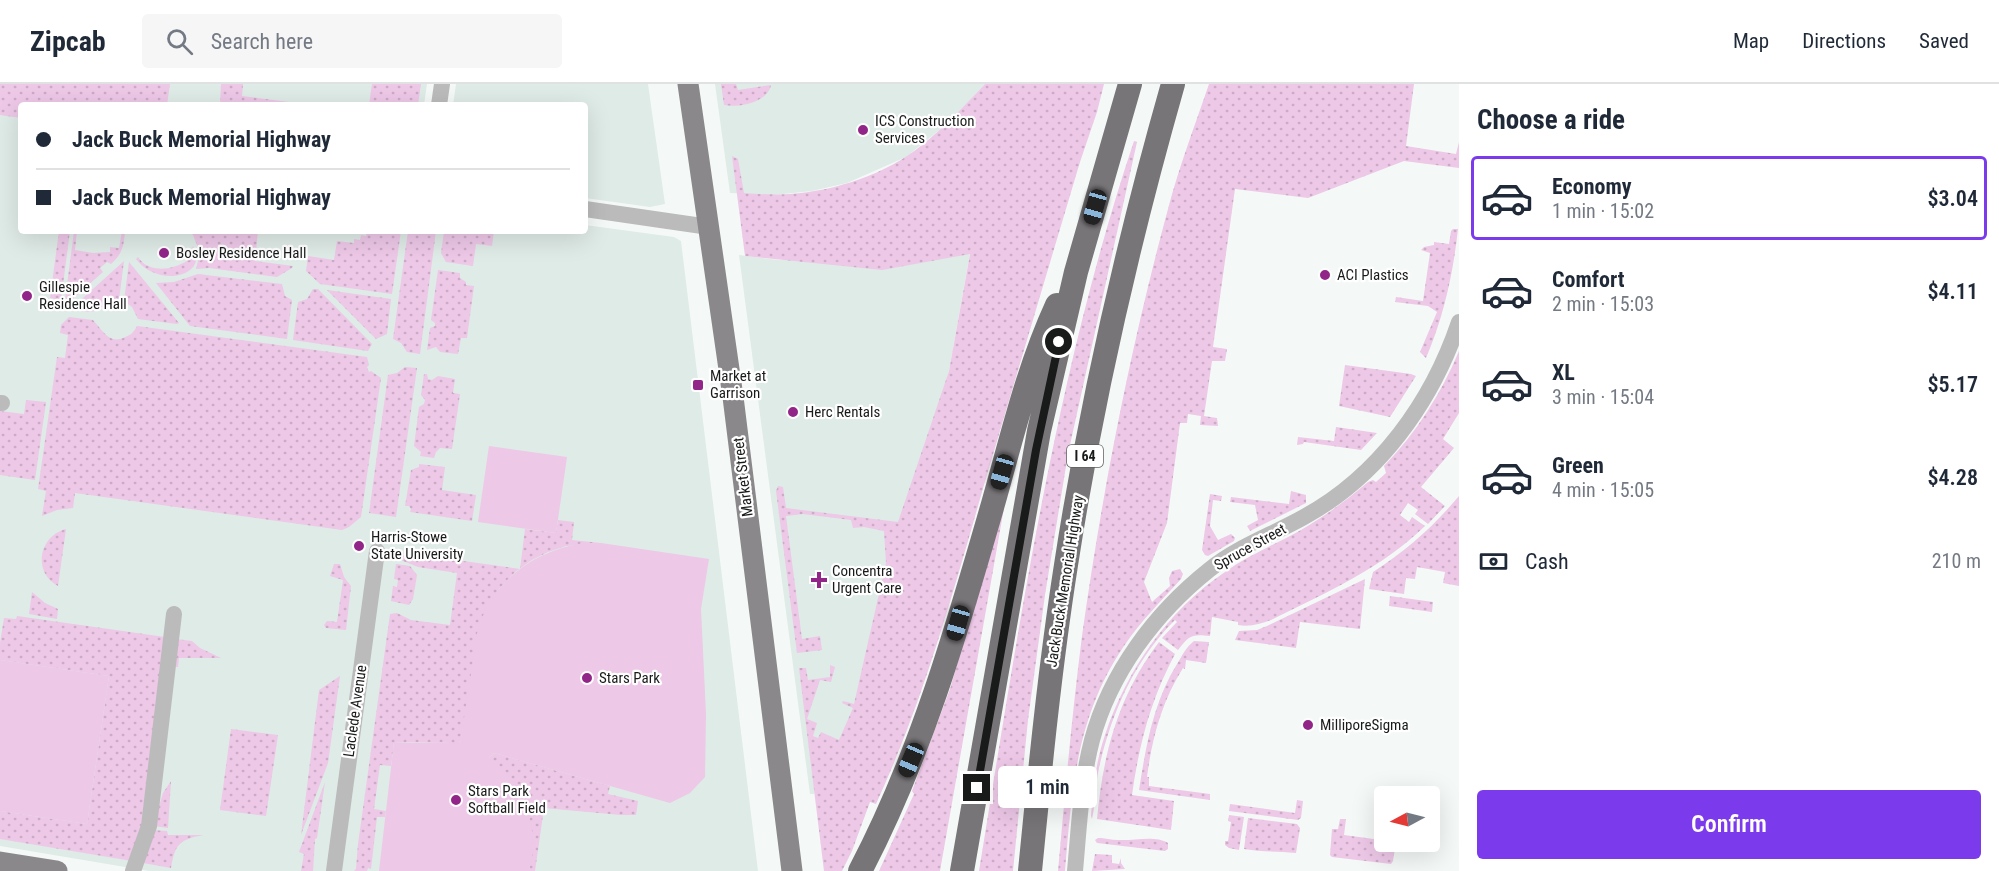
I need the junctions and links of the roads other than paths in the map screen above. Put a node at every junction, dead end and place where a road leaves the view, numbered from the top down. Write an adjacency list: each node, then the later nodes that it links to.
1 (442, 84): 5 (street)
2 (688, 84): 7 (main road, Market Street)
3 (1130, 84): 8 (highway)
4 (1173, 84): 19 (highway, Jack Buck Memorial Highway / I 64)
5 (439, 102)
6 (588, 209): 7 (street)
7 (710, 226): 16 (main road, Market Street)
8 (1076, 272): 17 (highway); 18 (highway)
9 (1459, 322): 20 (street, Spruce Street)
10 (377, 551): 15 (street, Laclede Avenue)
11 (174, 614): 14 (street)
12 (0, 862): 13 (main road)
13 (57, 871)
14 (133, 871)
15 (334, 871)
16 (792, 871)
17 (860, 871)
18 (962, 871)
19 (1030, 871)
20 (1075, 871)

